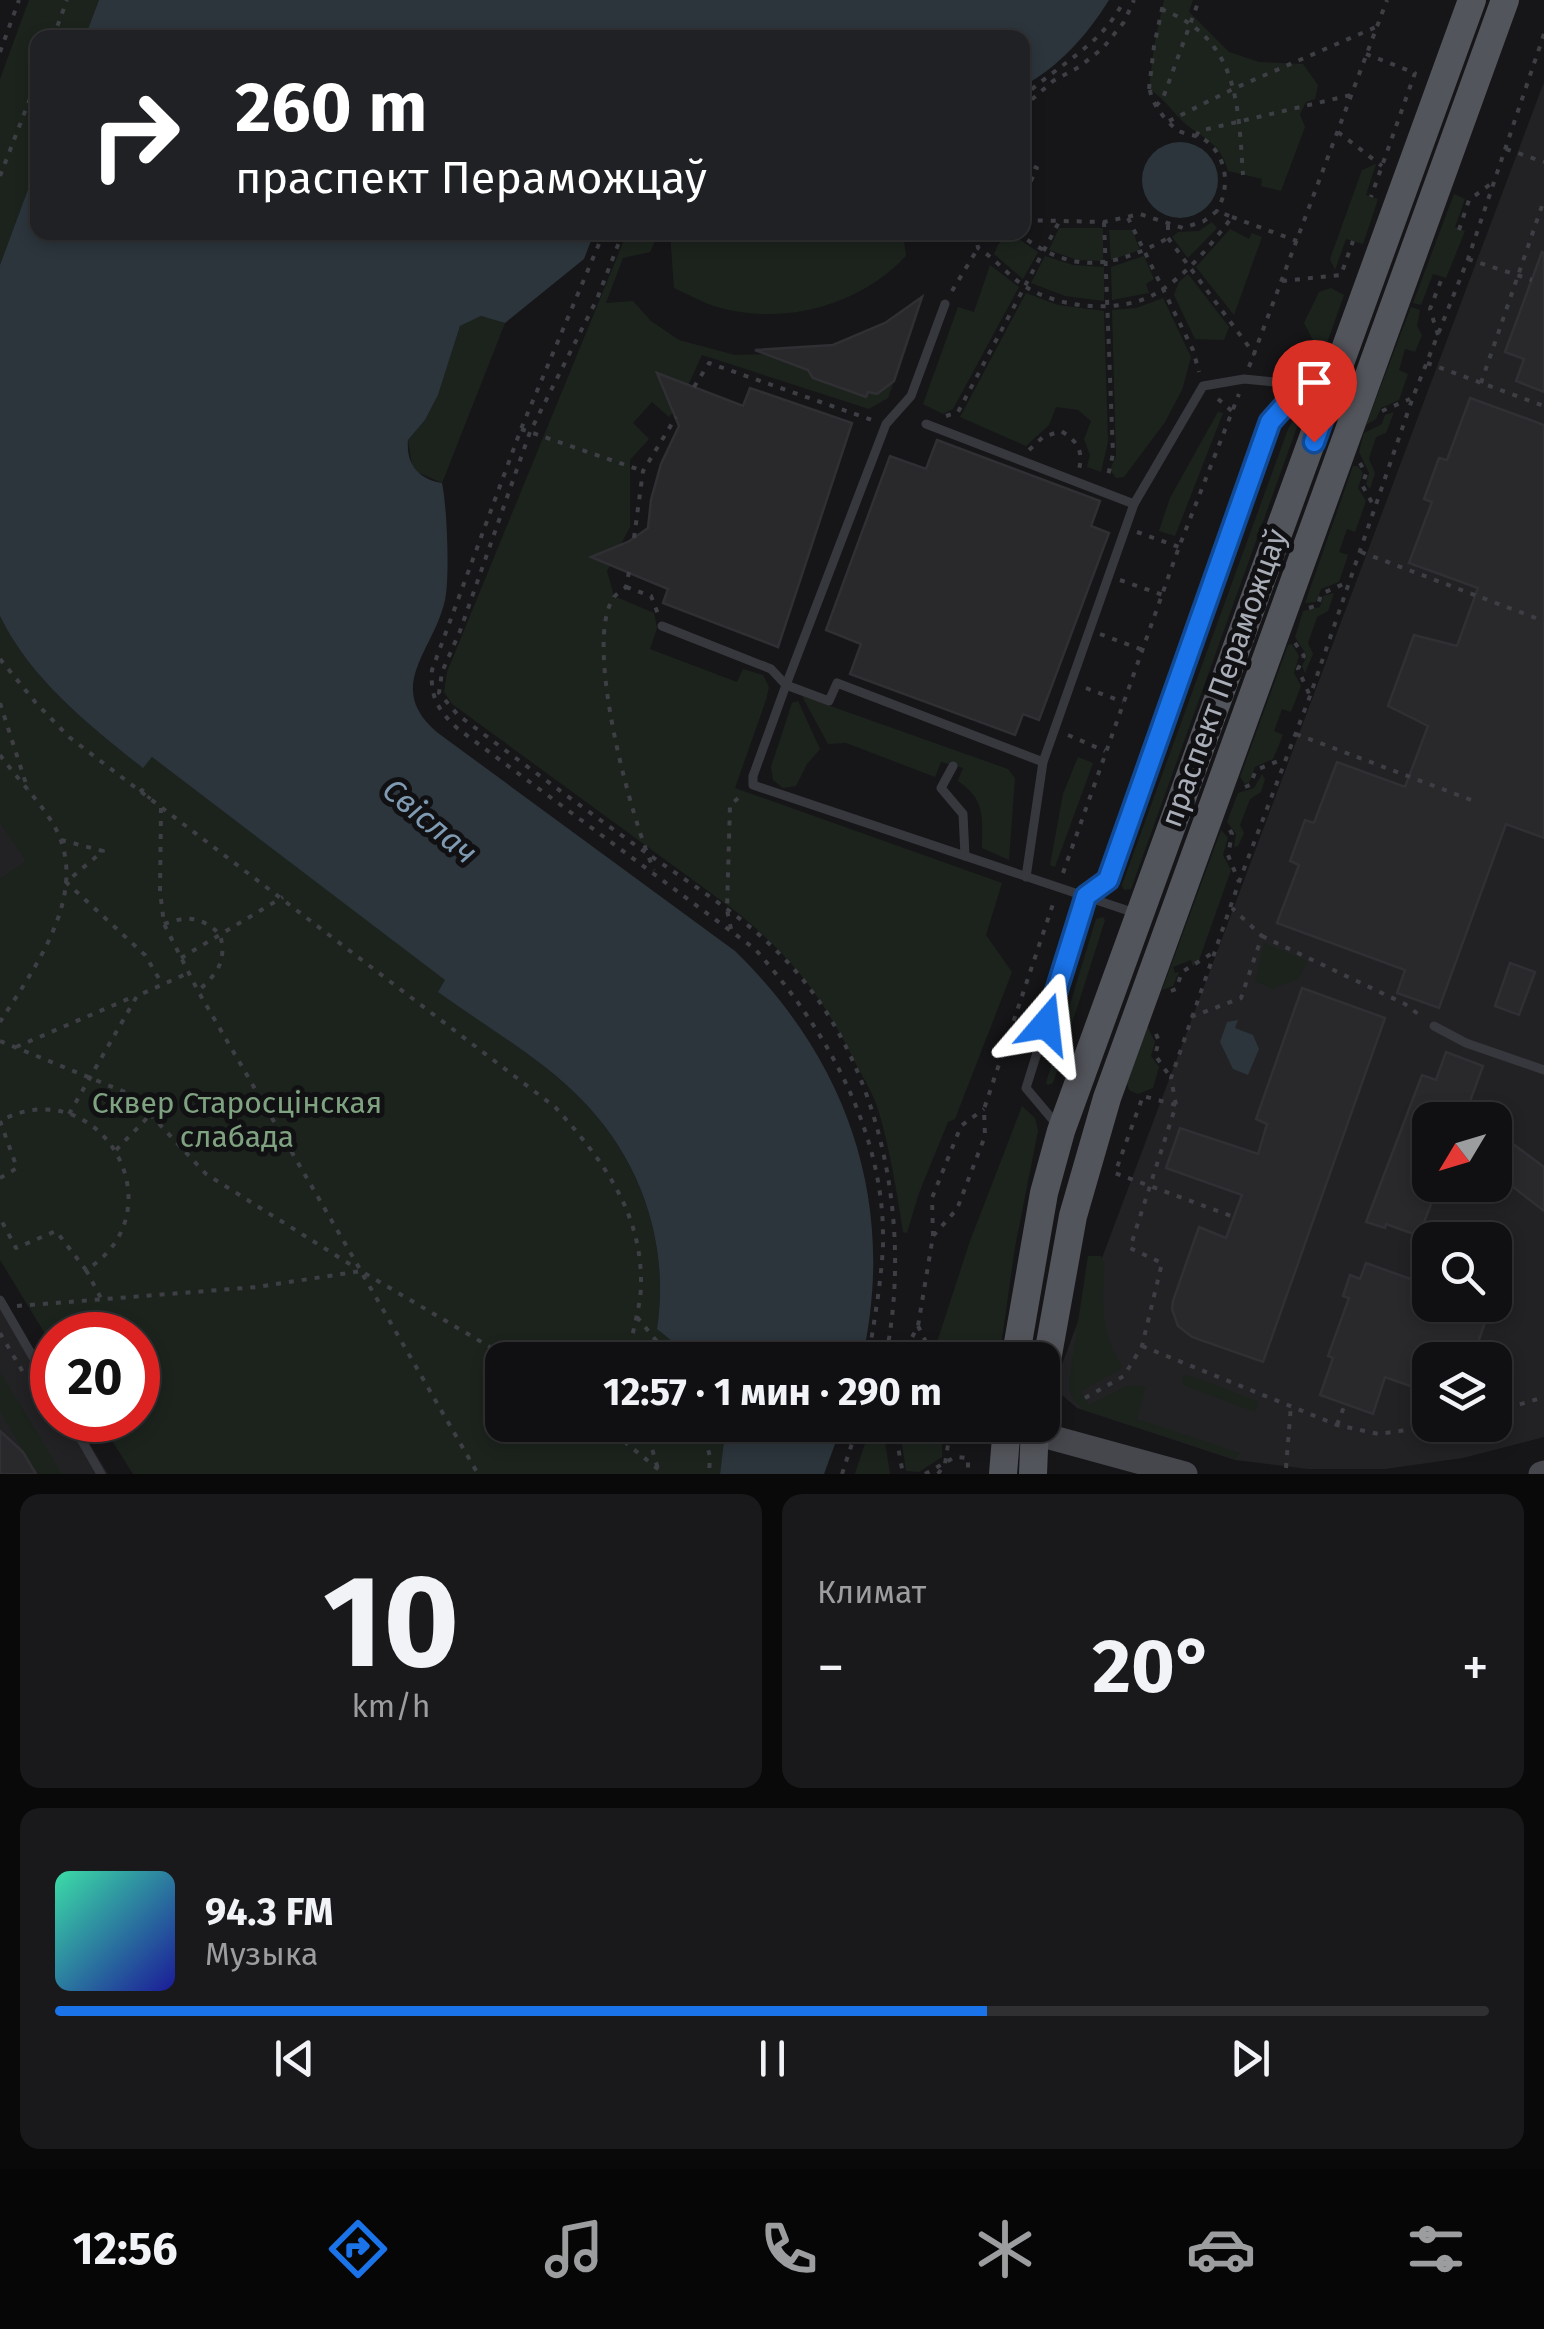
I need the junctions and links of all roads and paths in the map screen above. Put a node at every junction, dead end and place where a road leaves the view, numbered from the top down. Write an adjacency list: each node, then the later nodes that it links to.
1 (19, 0): 15 (path)
2 (67, 0): 13 (path)
3 (1124, 0): 20 (path)
4 (1134, 0): 23 (path)
5 (1164, 0): 10 (path)
6 (1200, 0): 11 (path)
7 (1387, 0): 12 (path)
8 (1472, 0): 69 (main road, праспект Пераможцаў)
9 (1504, 0): 185 (main road, праспект Пераможцаў)
10 (1161, 9): 11 (path); 24 (path)
11 (1191, 24): 19 (path); 24 (path)
12 (1376, 28): 16 (path); 19 (path)
13 (56, 30)
14 (1544, 34): 17 (path)
15 (0, 52)
16 (1366, 54): 21 (path); 31 (path)
17 (1535, 60): 18 (path); 29 (path)
18 (1544, 62)
19 (1235, 88): 25 (path); 26 (path)
20 (1030, 91)
21 (1351, 95): 26 (path); 27 (path)
22 (30, 99): 33 (path)
23 (1030, 101)
24 (1156, 106): 25 (path)
25 (1169, 121): 28 (path)
26 (1240, 122): 28 (path); 32 (path)
27 (1338, 132): 31 (path); 50 (path)
28 (1196, 136): 37 (path)
29 (1505, 148): 30 (path); 34 (path)
30 (1544, 162)
31 (1382, 166): 35 (path)
32 (1244, 174)
33 (0, 176)
34 (1493, 183): 44 (path); 55 (path)
35 (1371, 197)
36 (1544, 200): 58 (path)
37 (1217, 211): 38 (path); 43 (path)
38 (1232, 217): 50 (path); 57 (path)
39 (1128, 218): 42 (path); 43 (path); 54 (path)
40 (1030, 220): 41 (path)
41 (1060, 220): 42 (path); 53 (path)
42 (1104, 222): 56 (path)
43 (1168, 226): 45 (path)
44 (1459, 230)
45 (1168, 238): 54 (path); 57 (path)
46 (601, 240): 82 (path)
47 (620, 240): 83 (path)
48 (977, 240): 52 (path)
49 (1028, 240): 53 (path)
50 (1297, 241): 61 (path)
51 (1353, 241): 61 (path)
52 (978, 248): 62 (path); 64 (path)
53 (1043, 251): 56 (path); 62 (path)
54 (1146, 251): 56 (path); 63 (path)
55 (1468, 259): 58 (path); 66 (path)
56 (1108, 264): 65 (path)
57 (1189, 267): 63 (path); 67 (path)
58 (1518, 276): 60 (path); 71 (path)
59 (1442, 278): 66 (path)
60 (1532, 280)
61 (1282, 282): 67 (path)
62 (1024, 286): 65 (path); 80 (path)
63 (1164, 287): 65 (path); 72 (path)
64 (945, 304): 79 (lane)
65 (1109, 305): 88 (path)
66 (1439, 337): 68 (path)
67 (1255, 355): 70 (path)
68 (1427, 363): 71 (path); 75 (path)
69 (1340, 369): 74 (lane); 137 (main road, праспект Пераможцаў)
70 (1244, 379): 72 (lane); 74 (lane); 77 (path)
71 (1481, 383): 76 (path)
72 (1203, 386): 77 (path); 89 (lane)
73 (694, 387): 79 (path)
74 (1297, 392): 133 (lane)
75 (1412, 397): 81 (path); 90 (path)
76 (1544, 406)
77 (1234, 412): 93 (path)
78 (676, 417): 86 (path)
79 (886, 424): 108 (lane)
80 (926, 424): 84 (lane)
81 (1377, 424)
82 (521, 429): 83 (path); 128 (path)
83 (530, 432): 86 (path); 126 (path)
84 (1020, 462): 87 (lane); 87 (path)
85 (1360, 462): 90 (path)
86 (644, 471): 92 (path)
87 (1076, 483): 88 (lane)
88 (1105, 495): 89 (lane)
89 (1134, 504): 91 (lane)
90 (1375, 508): 94 (path)
91 (1127, 528): 93 (path); 96 (lane)
92 (634, 538)
93 (1180, 547): 99 (path)
94 (1360, 552): 97 (path); 101 (path)
95 (628, 572): 98 (path)
96 (1110, 577): 99 (path); 103 (lane)
97 (1350, 582): 100 (path); 109 (path)
98 (626, 588): 102 (path); 126 (path)
99 (1163, 595): 105 (path)
100 (1310, 608)
101 (1541, 620)
102 (662, 626): 108 (lane)
103 (1090, 631): 105 (path); 107 (lane)
104 (1298, 647): 109 (path)
105 (1143, 650): 110 (path)
106 (0, 658): 123 (path)
107 (1072, 682): 110 (path); 112 (lane)
108 (786, 686): 117 (lane); 119 (lane)
109 (1310, 696): 113 (path)
110 (1123, 702): 114 (path)
111 (0, 703): 121 (path)
112 (1054, 729): 114 (path); 117 (lane)
113 (1296, 734): 116 (path); 122 (path)
114 (1105, 751): 132 (path)
115 (0, 755): 121 (path)
116 (1286, 758): 120 (path); 131 (path)
117 (1043, 762): 129 (lane)
118 (954, 766): 127 (lane)
119 (753, 785): 127 (lane); 136 (path)
120 (1250, 785)
121 (30, 794): 125 (path)
122 (1474, 801)
123 (161, 808): 134 (path); 138 (path)
124 (1232, 834): 131 (path)
125 (61, 840): 130 (path); 130 (path)
126 (646, 852): 128 (path); 136 (path)
127 (965, 856): 129 (lane)
128 (656, 874): 139 (path)
129 (1026, 877): 132 (lane)
130 (66, 882): 145 (path); 150 (path)
131 (1240, 882): 135 (path)
132 (1059, 888): 133 (lane); 159 (path)
133 (1086, 896): 137 (lane); 162 (lane)
134 (282, 897): 140 (path); 175 (path)
135 (1232, 908): 141 (path); 142 (path)
136 (727, 910): 139 (path); 181 (path)
137 (1138, 914): 162 (main road, праспект Пераможцаў)
138 (164, 924): 140 (path); 143 (path)
139 (732, 931): 180 (path)
140 (220, 934): 143 (path); 146 (path)
141 (1262, 936): 149 (path); 151 (path)
142 (1216, 950): 147 (path); 149 (path)
143 (180, 958): 144 (path)
144 (188, 973): 145 (path); 146 (path)
145 (161, 982): 148 (path)
146 (198, 991): 172 (path)
147 (1159, 995)
148 (137, 996): 154 (path); 156 (path)
149 (1191, 1017): 157 (path)
150 (0, 1022)
151 (1434, 1026): 155 (lane)
152 (1155, 1031): 157 (path)
153 (0, 1041): 154 (path)
154 (16, 1047): 156 (path)
155 (1544, 1070)
156 (89, 1078): 160 (path); 161 (path)
157 (1171, 1078): 158 (path)
158 (1176, 1105): 163 (path); 167 (path)
159 (984, 1109): 170 (path); 170 (path)
160 (69, 1114): 165 (path); 166 (path)
161 (151, 1114): 165 (path); 172 (path)
162 (1061, 1130): 184 (main road, праспект Пераможцаў)
163 (1164, 1143): 164 (path); 167 (path)
164 (1174, 1147)
165 (116, 1150): 171 (path)
166 (0, 1178)
167 (1150, 1184): 168 (path); 187 (path)
168 (1234, 1217)
169 (0, 1219): 171 (path)
170 (933, 1236): 176 (path)
171 (86, 1270): 173 (path)
172 (361, 1271): 173 (path); 186 (path); 213 (path)
173 (102, 1300): 174 (path)
174 (2, 1303): 188 (lane)
175 (636, 1317): 178 (path); 179 (path)
176 (918, 1326): 182 (path); 183 (path)
177 (0, 1333): 189 (path)
178 (631, 1342)
179 (657, 1342)
180 (870, 1342)
181 (888, 1342)
182 (910, 1342)
183 (926, 1342)
184 (1018, 1342)
185 (1050, 1342)
186 (485, 1344)
187 (1142, 1346): 191 (path); 193 (path)
188 (30, 1352)
189 (28, 1380)
190 (1544, 1396): 194 (path)
191 (1085, 1398)
192 (1345, 1404): 195 (path)
193 (1292, 1405): 195 (path); 210 (path)
194 (1512, 1406)
195 (1337, 1425): 196 (path)
196 (1412, 1429)
197 (1060, 1440): 222 (main road)
198 (83, 1442): 212 (lane)
199 (625, 1442): 211 (path)
200 (650, 1442): 211 (path)
201 (706, 1442): 215 (path)
202 (852, 1442): 216 (path)
203 (897, 1442): 217 (path)
204 (948, 1442): 208 (path)
205 (1006, 1442): 209 (main road)
206 (1020, 1442): 221 (main road)
207 (968, 1458): 208 (path); 209 (path); 220 (path)
208 (944, 1464): 218 (path); 219 (path)
209 (992, 1467)
210 (1286, 1468)
211 (658, 1469): 214 (path)
212 (101, 1474)
213 (478, 1474)
214 (664, 1474)
215 (710, 1474)
216 (842, 1474)
217 (903, 1474)
218 (925, 1474)
219 (938, 1474)
220 (968, 1474)
221 (1033, 1474)
222 (1185, 1474)

